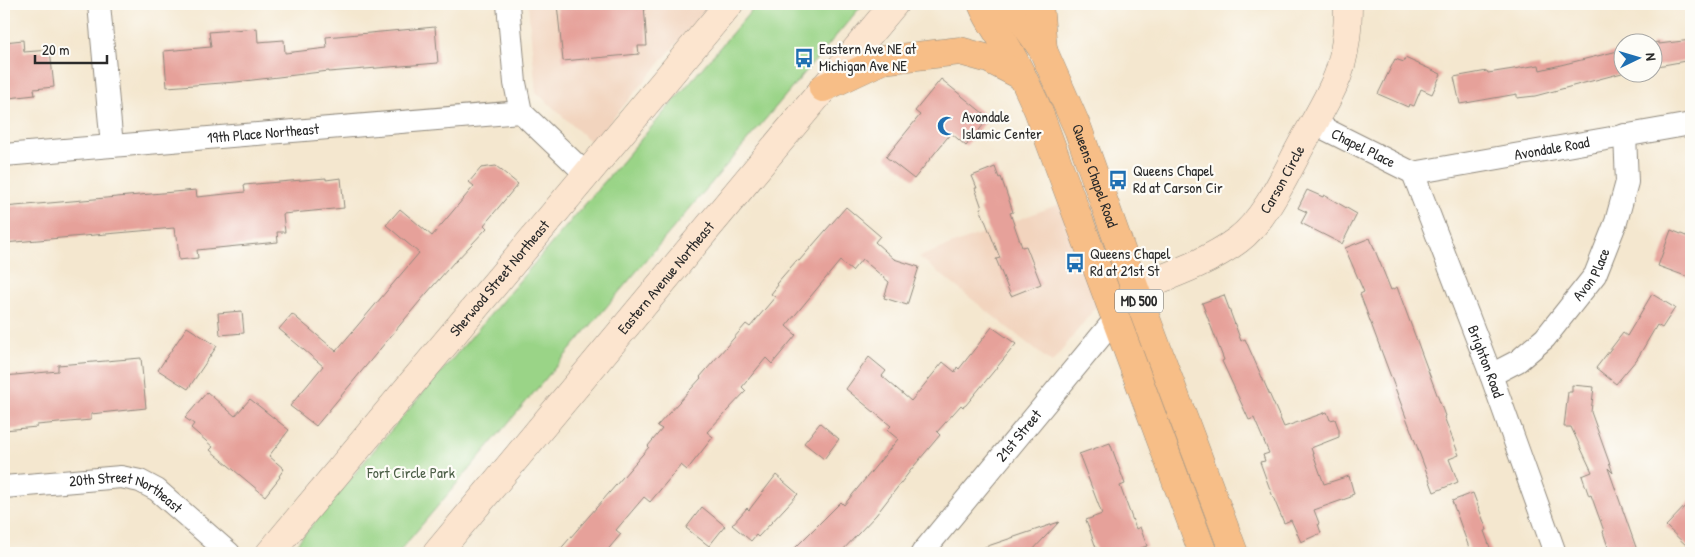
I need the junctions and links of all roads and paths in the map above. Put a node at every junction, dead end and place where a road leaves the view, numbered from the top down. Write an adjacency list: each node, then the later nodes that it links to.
1 (98, 4): 16 (street)
2 (508, 4): 12 (street)
3 (729, 4): 19 (street, Sherwood Street Northeast)
4 (894, 4): 11 (street, Eastern Avenue Northeast)
5 (982, 4): 10 (main road, Queens Chapel Road / MD 500)
6 (1011, 4): 9 (main road, Queens Chapel Road / MD 500)
7 (1039, 4): 9 (main road)
8 (1348, 4): 13 (street, Carson Circle)
9 (1043, 50): 20 (main road, Queens Chapel Road / MD 500)
10 (1022, 76): 11 (main road); 21 (main road, Queens Chapel Road / MD 500)
11 (823, 88): 26 (street, Eastern Avenue Northeast)
12 (521, 112): 16 (street, 19th Place Northeast); 19 (street)
13 (1313, 123): 18 (street, Chapel Place); 20 (street, Carson Circle)
14 (1691, 124): 15 (street, Avondale Road)
15 (1624, 135): 18 (street, Avondale Road); 22 (street, Avon Place)
16 (112, 146): 17 (street, 19th Place Northeast)
17 (4, 155)
18 (1413, 172): 22 (street, Brighton Road)
19 (586, 174): 25 (street, Sherwood Street Northeast)
20 (1135, 289): 29 (main road, Queens Chapel Road / MD 500)
21 (1116, 318): 27 (street, 21st Street); 28 (main road, Queens Chapel Road / MD 500)
22 (1491, 376): 30 (street, Brighton Road)
23 (4, 487): 24 (street, 20th Street Northeast)
24 (229, 553)
25 (270, 553)
26 (437, 553)
27 (922, 553)
28 (1202, 553)
29 (1234, 553)
30 (1555, 553)

